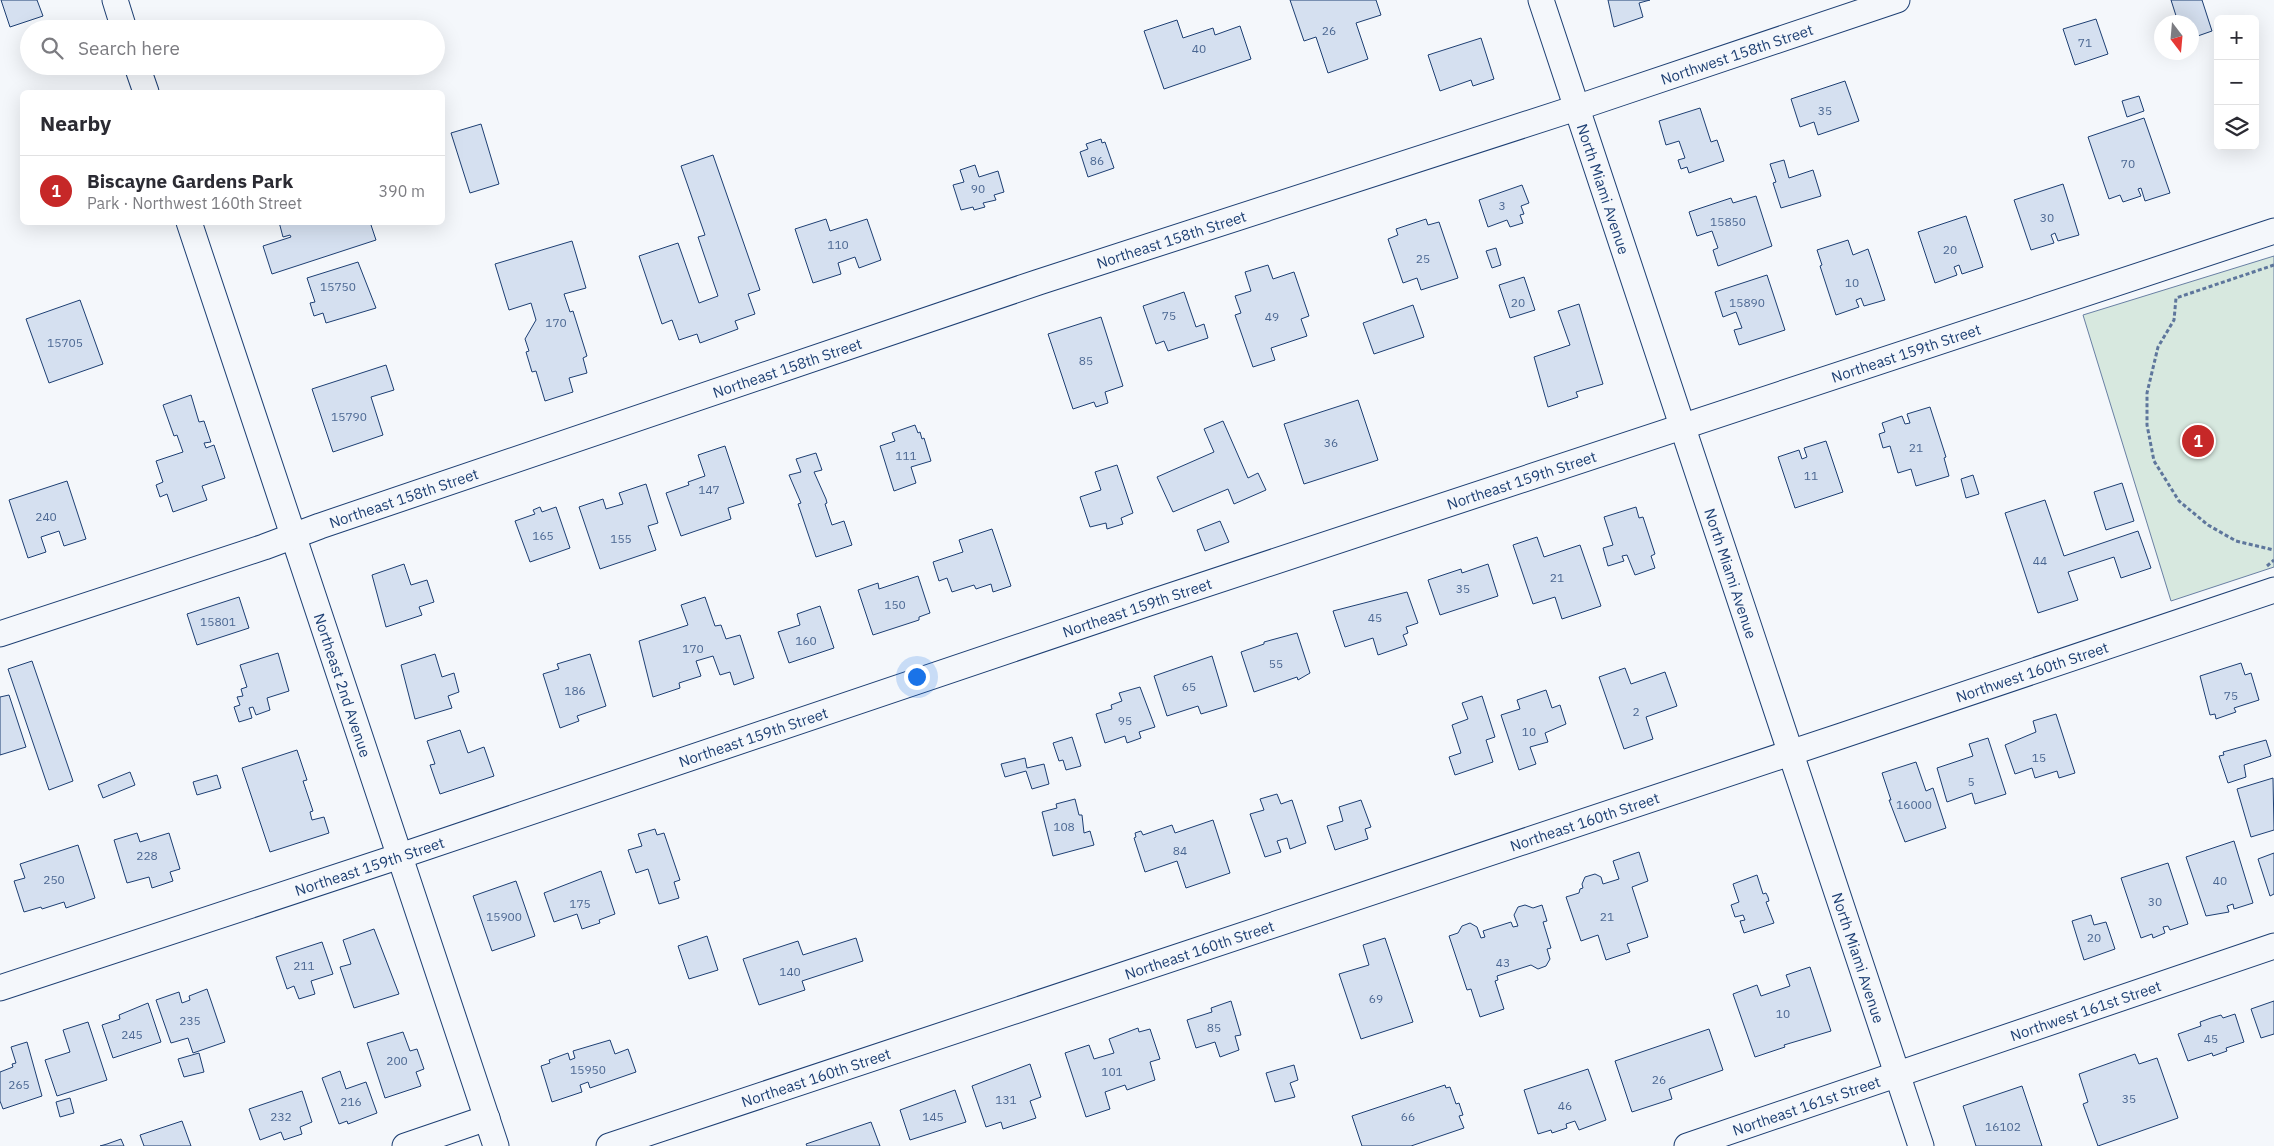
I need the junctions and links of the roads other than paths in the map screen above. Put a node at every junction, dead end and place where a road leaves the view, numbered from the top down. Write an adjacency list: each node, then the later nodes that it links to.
1 (114, 0): 4 (street)
2 (1541, 0): 7 (street, North Miami Avenue)
3 (1897, 0): 7 (street, Northwest 158th Street)
4 (121, 20)
5 (140, 75): 6 (street)
6 (145, 90)
7 (1576, 108): 10 (street, North Miami Avenue); 11 (street, Northeast 158th Street)
8 (190, 225): 11 (street, Northeast 2nd Avenue)
9 (2274, 231): 10 (street, Northeast 159th Street)
10 (1682, 428): 14 (street, North Miami Avenue); 15 (street, Northeast 159th Street)
11 (294, 536): 13 (street, Northeast 158th Street); 15 (street, Northeast 2nd Avenue)
12 (2274, 590): 14 (street, Northwest 160th Street)
13 (0, 634)
14 (1790, 753): 18 (street, North Miami Avenue); 22 (street, Northeast 160th Street)
15 (400, 856): 17 (street, Northeast 159th Street); 19 (street, Northeast 2nd Avenue)
16 (2274, 946): 18 (street, Northwest 161st Street)
17 (0, 988)
18 (1898, 1076): 23 (street, Northeast 161st Street); 24 (street, North Miami Avenue)
19 (487, 1118): 20 (street); 21 (street, Northeast 2nd Avenue)
20 (405, 1146)
21 (496, 1146)
22 (609, 1146)
23 (1687, 1146)
24 (1921, 1146)

